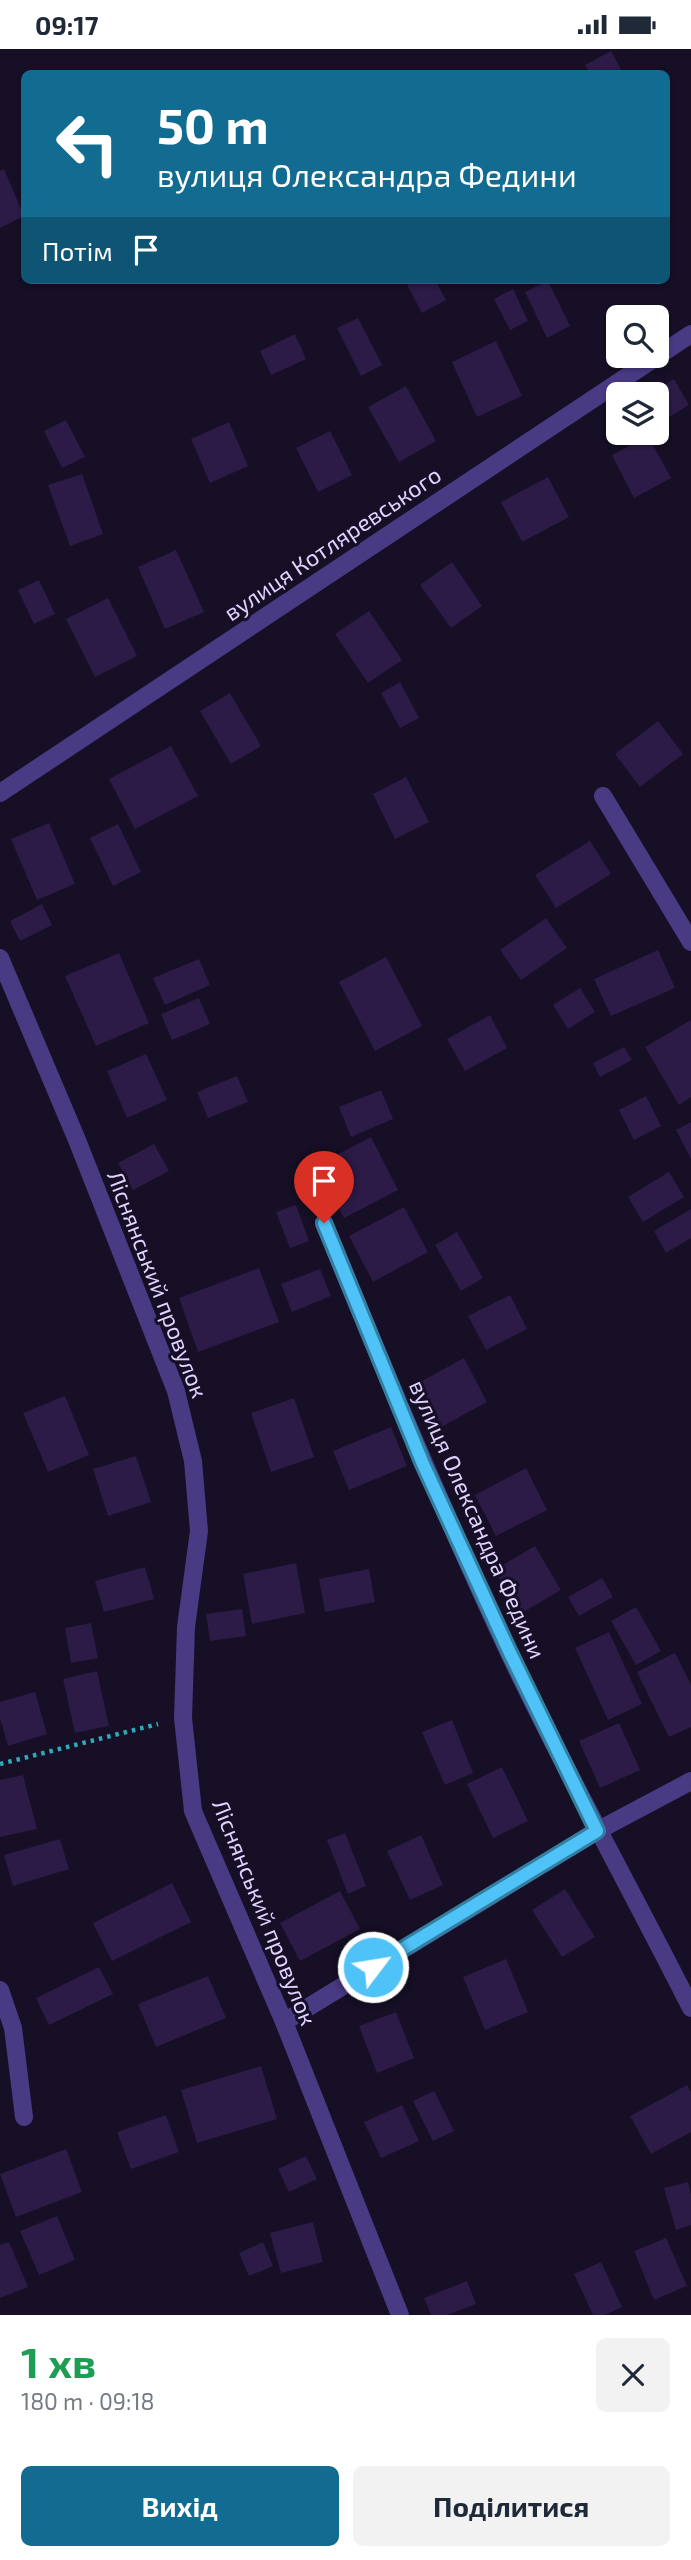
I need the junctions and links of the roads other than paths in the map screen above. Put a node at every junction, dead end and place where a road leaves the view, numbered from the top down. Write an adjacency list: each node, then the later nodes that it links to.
1 (691, 334): 2 (street, вулиця Котляревського)
2 (0, 793)
3 (603, 796): 4 (street)
4 (691, 942)
5 (0, 958): 11 (street, Ліснянський провулок)
6 (324, 1223): 8 (street, вулиця Олександра Федини)
7 (691, 1781): 8 (street)
8 (597, 1831): 10 (street, вулиця Олександра Федини); 11 (street)
9 (0, 1990): 12 (street)
10 (691, 2008)
11 (284, 2022): 13 (street, Ліснянський провулок)
12 (24, 2117)
13 (400, 2315)

